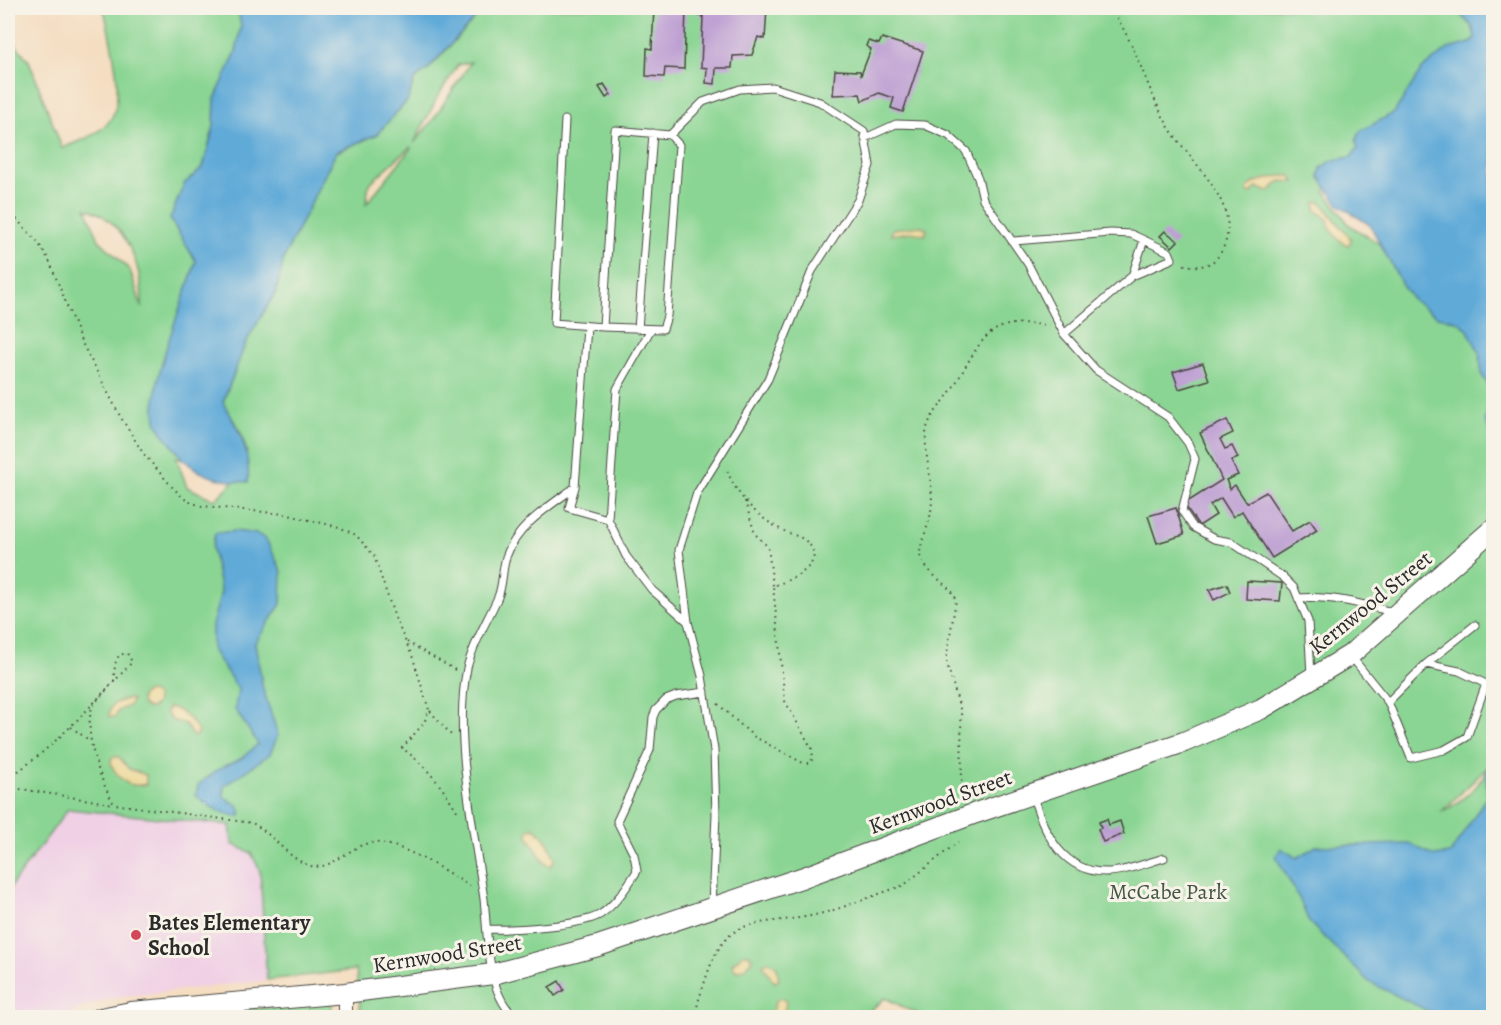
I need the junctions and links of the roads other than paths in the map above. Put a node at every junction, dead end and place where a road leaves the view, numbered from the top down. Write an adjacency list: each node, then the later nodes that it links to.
1 (565, 120): 8 (lane)
2 (653, 133): 3 (lane); 9 (lane); 10 (lane)
3 (670, 135): 4 (lane); 11 (lane)
4 (865, 138): 6 (lane); 18 (lane)
5 (1144, 240): 6 (lane); 7 (lane); 7 (lane)
6 (1014, 242): 12 (lane)
7 (1132, 276): 12 (lane)
8 (587, 327): 9 (lane); 13 (lane)
9 (603, 327): 10 (lane)
10 (638, 328): 11 (lane)
11 (651, 329): 14 (lane)
12 (1064, 334): 16 (lane)
13 (575, 487): 14 (lane); 29 (lane)
14 (608, 519): 18 (lane)
15 (1494, 528): 17 (main road, Kernwood Street)
16 (1298, 598): 17 (lane); 22 (lane)
17 (1399, 614): 20 (main road, Kernwood Street)
18 (688, 622): 24 (lane)
19 (1475, 625): 21 (lane)
20 (1350, 655): 22 (main road, Kernwood Street); 25 (lane)
21 (1426, 664): 23 (lane); 25 (lane)
22 (1311, 679): 26 (main road, Kernwood Street)
23 (1490, 684): 25 (lane)
24 (705, 693): 28 (lane); 29 (lane)
25 (1388, 702)
26 (1033, 794): 27 (lane); 28 (main road, Kernwood Street)
27 (1164, 858)
28 (712, 907): 30 (main road, Kernwood Street)
29 (487, 929): 30 (lane)
30 (493, 974): 31 (main road, Kernwood Street); 34 (lane)
31 (345, 993): 32 (main road, Kernwood Street); 33 (street)
32 (101, 1017)
33 (345, 1017)
34 (517, 1017)

